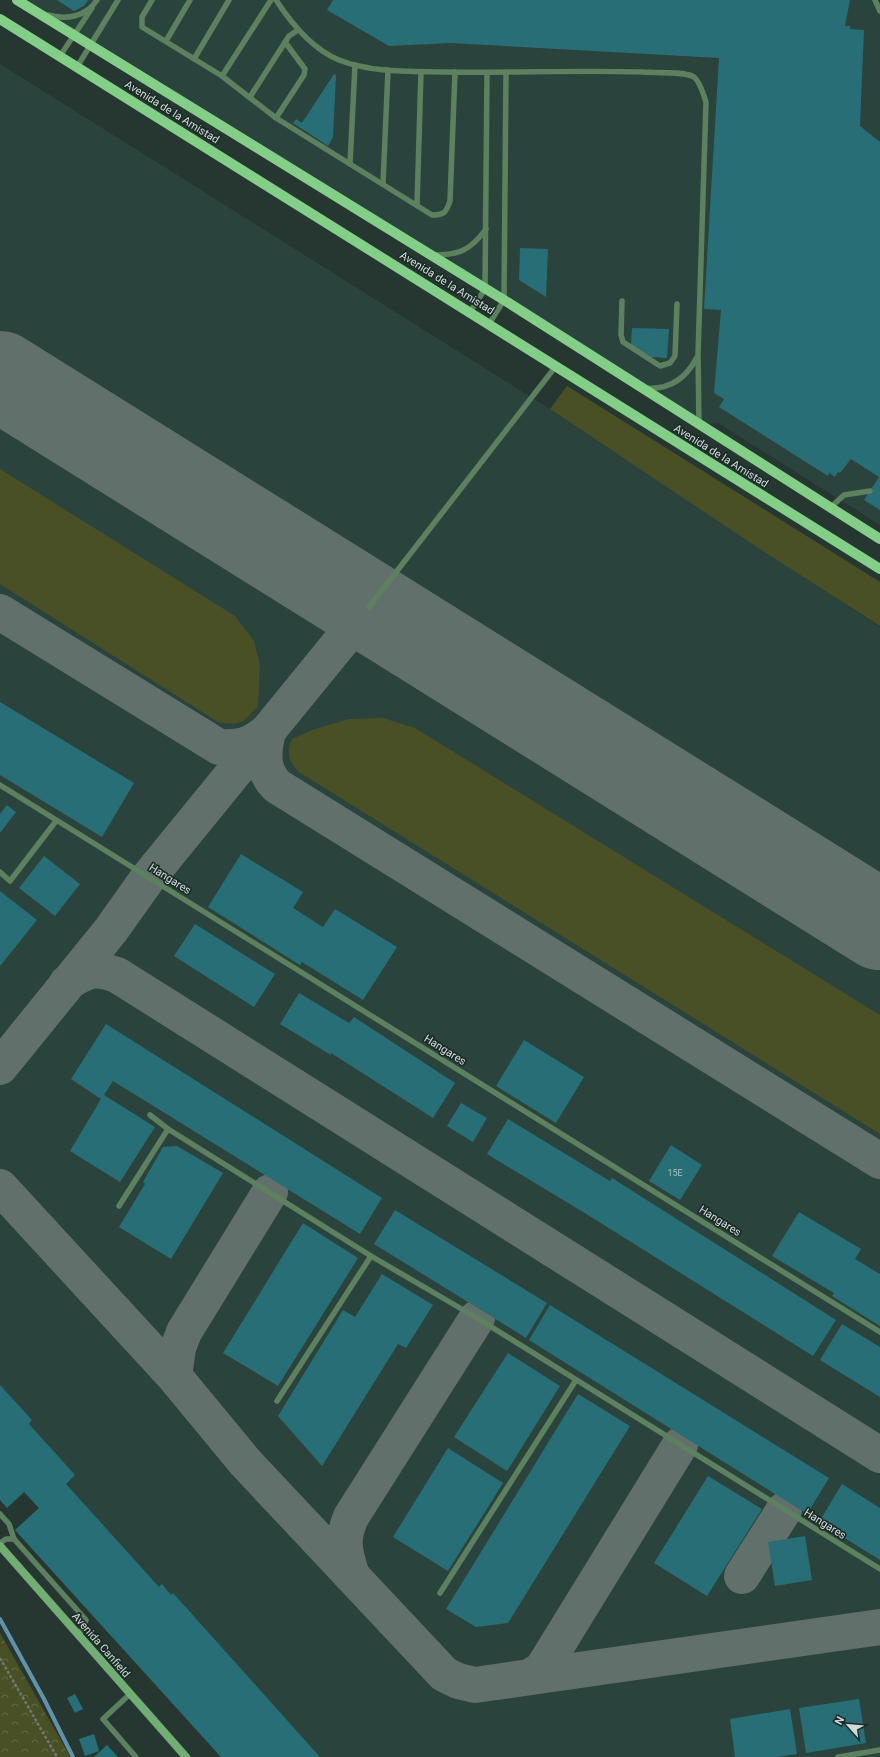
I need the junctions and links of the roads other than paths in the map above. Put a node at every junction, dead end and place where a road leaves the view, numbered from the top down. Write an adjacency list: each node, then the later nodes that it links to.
1 (18, 0): 12 (main road, Avenida de la Amistad)
2 (97, 0): 10 (lane)
3 (118, 0): 18 (lane)
4 (152, 0): 16 (lane)
5 (190, 0): 16 (lane)
6 (229, 0): 20 (lane)
7 (271, 0): 28 (lane)
8 (276, 0): 14 (lane)
9 (875, 0): 11 (lane)
10 (93, 6): 12 (lane); 15 (lane)
11 (880, 11)
12 (38, 13): 15 (main road, Avenida de la Amistad)
13 (0, 19): 19 (main road, Avenida de la Amistad)
14 (298, 30): 17 (lane); 21 (lane)
15 (74, 34): 18 (main road, Avenida de la Amistad); 19 (lane)
16 (166, 42): 20 (lane)
17 (285, 42): 29 (lane); 30 (lane)
18 (91, 45): 22 (lane); 35 (main road, Avenida de la Amistad)
19 (60, 56): 22 (main road, Avenida de la Amistad)
20 (194, 59): 28 (lane)
21 (355, 65): 23 (lane); 31 (lane)
22 (78, 67): 40 (main road, Avenida de la Amistad)
23 (388, 70): 24 (lane); 32 (lane)
24 (420, 72): 25 (lane); 33 (lane)
25 (455, 72): 26 (lane); 33 (lane)
26 (487, 73): 27 (lane); 34 (lane)
27 (506, 73): 37 (lane); 42 (lane)
28 (222, 76): 29 (lane)
29 (250, 97): 30 (lane)
30 (276, 118): 31 (lane)
31 (350, 164): 32 (lane)
32 (383, 184): 33 (lane)
33 (417, 205)
34 (486, 228): 35 (lane); 36 (lane)
35 (430, 254): 36 (main road, Avenida de la Amistad)
36 (485, 289): 37 (main road, Avenida de la Amistad); 40 (lane)
37 (504, 300): 41 (lane); 44 (main road, Avenida de la Amistad)
38 (622, 301): 39 (lane)
39 (677, 304)
40 (470, 312): 41 (main road, Avenida de la Amistad)
41 (489, 324): 43 (main road, Avenida de la Amistad)
42 (698, 355): 44 (lane); 45 (lane)
43 (556, 366): 49 (main road, Avenida de la Amistad); 50 (lane)
44 (641, 388): 45 (main road, Avenida de la Amistad)
45 (699, 425): 47 (main road, Avenida de la Amistad)
46 (870, 491): 47 (lane)
47 (830, 508): 48 (main road, Avenida de la Amistad)
48 (880, 539)
49 (880, 570)
50 (370, 607)
51 (0, 785): 52 (lane, Hangares)
52 (56, 821): 53 (lane); 58 (lane, Hangares)
53 (0, 872)
54 (150, 1115): 55 (lane, Hangares)
55 (168, 1129): 56 (lane); 57 (lane, Hangares)
56 (119, 1206)
57 (371, 1256): 59 (lane, Hangares); 60 (lane)
58 (880, 1332)
59 (576, 1380): 65 (lane, Hangares); 66 (lane)
60 (277, 1401)
61 (0, 1514): 62 (lane)
62 (14, 1539): 63 (lane); 67 (lane)
63 (0, 1543)
64 (0, 1546): 67 (main road, Avenida Canfield)
65 (880, 1569)
66 (440, 1594)
67 (78, 1635): 68 (main road, Avenida Canfield)
68 (130, 1694): 70 (lane); 71 (main road, Avenida Canfield)
69 (880, 1750): 72 (lane)
70 (136, 1757)
71 (186, 1757)
72 (838, 1757)

